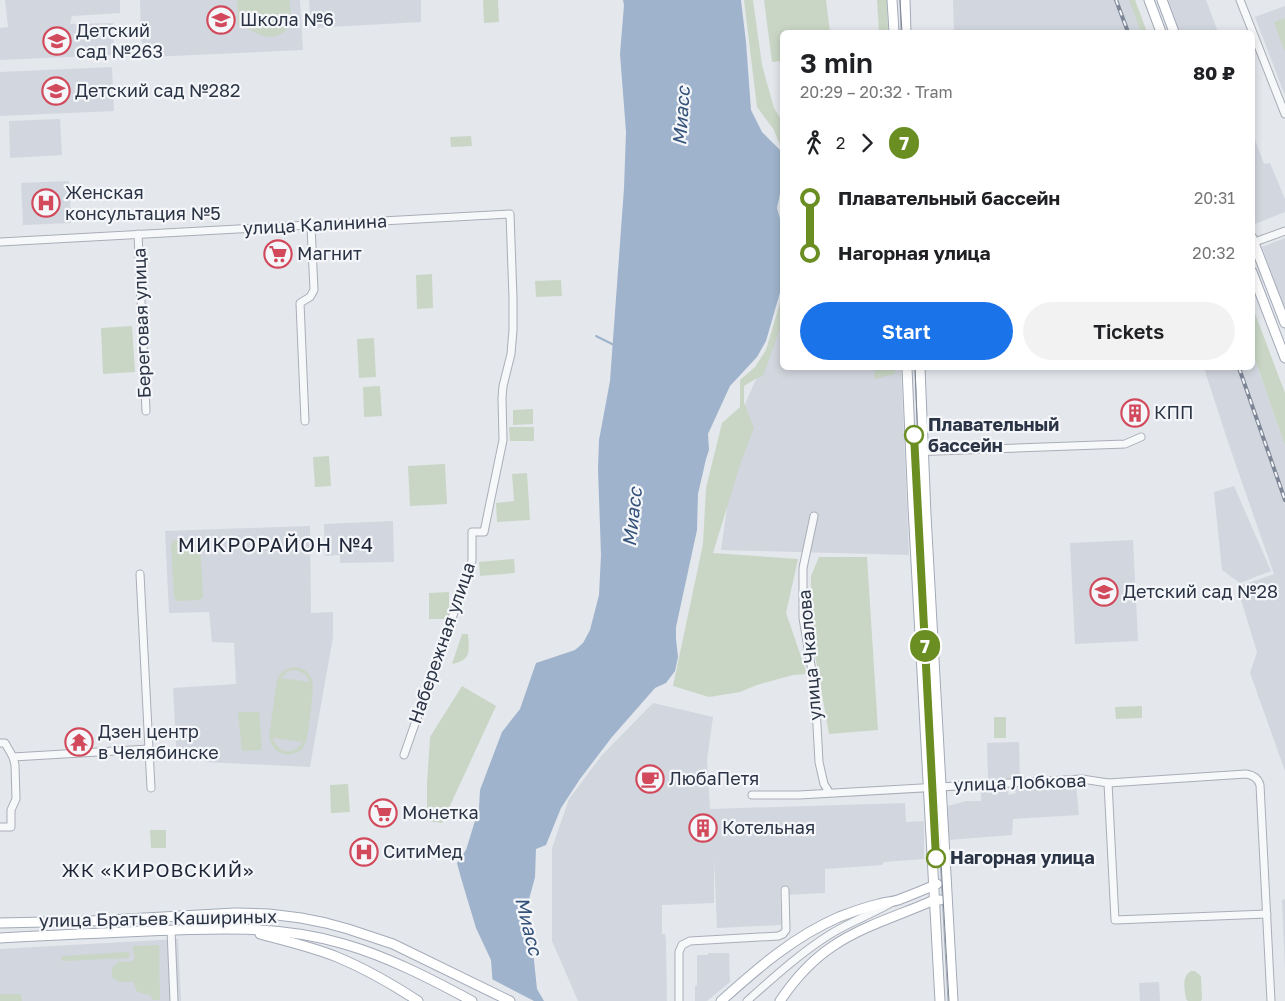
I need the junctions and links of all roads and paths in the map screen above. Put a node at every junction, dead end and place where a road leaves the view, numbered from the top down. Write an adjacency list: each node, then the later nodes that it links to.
1 (892, 0): 6 (main road)
2 (904, 0): 7 (main road)
3 (1149, 0): 8 (main road)
4 (1162, 0): 9 (main road)
5 (1240, 0): 10 (street)
6 (894, 30)
7 (906, 30)
8 (1160, 30)
9 (1173, 30)
10 (1252, 30)
11 (1255, 38): 12 (street)
12 (1285, 114)
13 (510, 214): 14 (street, улица Калинина); 36 (street, Набережная улица)
14 (311, 226): 16 (street, улица Калинина); 26 (street)
15 (1285, 231): 17 (street)
16 (138, 234): 18 (street, улица Калинина); 25 (street, Береговая улица)
17 (1255, 240)
18 (0, 242)
19 (1255, 246): 21 (main road)
20 (1255, 280): 22 (main road)
21 (1285, 323)
22 (1285, 358)
23 (907, 370): 29 (main road)
24 (920, 370): 28 (main road)
25 (146, 411)
26 (305, 420)
27 (1141, 437): 28 (street)
28 (923, 451): 29 (street); 30 (main road)
29 (911, 452): 32 (main road)
30 (926, 515): 32 (main road); 39 (main road)
31 (814, 516): 42 (street, улица Чкалова)
32 (914, 516): 40 (main road)
33 (140, 574): 35 (street)
34 (0, 743): 37 (street)
35 (150, 748): 37 (street); 41 (street)
36 (404, 755)
37 (13, 757): 44 (street)
38 (1108, 783): 39 (street, улица Лобкова); 51 (street, улица Лобкова); 51 (street)
39 (941, 786): 40 (street, улица Лобкова); 45 (main road)
40 (928, 787): 42 (street, улица Лобкова); 46 (main road)
41 (152, 788)
42 (829, 792): 43 (street, улица Лобкова)
43 (752, 795)
44 (0, 828)
45 (947, 881): 46 (main road); 48 (main road)
46 (934, 885): 49 (main road); 50 (main road)
47 (785, 890): 60 (street)
48 (948, 899): 50 (main road); 65 (main road)
49 (896, 900): 61 (main road); 62 (street)
50 (934, 900): 63 (main road); 64 (main road)
51 (1267, 914): 66 (street)
52 (0, 924): 59 (main road, улица Братьев Кашириных)
53 (170, 930): 54 (main road, улица Братьев Кашириных); 55 (main road, улица Братьев Кашириных); 56 (street)
54 (280, 935): 57 (main road); 58 (main road, улица Братьев Кашириных)
55 (0, 938)
56 (174, 1001)
57 (418, 1001)
58 (472, 1001)
59 (510, 1001)
60 (679, 1001)
61 (721, 1001)
62 (747, 1001)
63 (780, 1001)
64 (940, 1001)
65 (954, 1001)
66 (1271, 1001)

